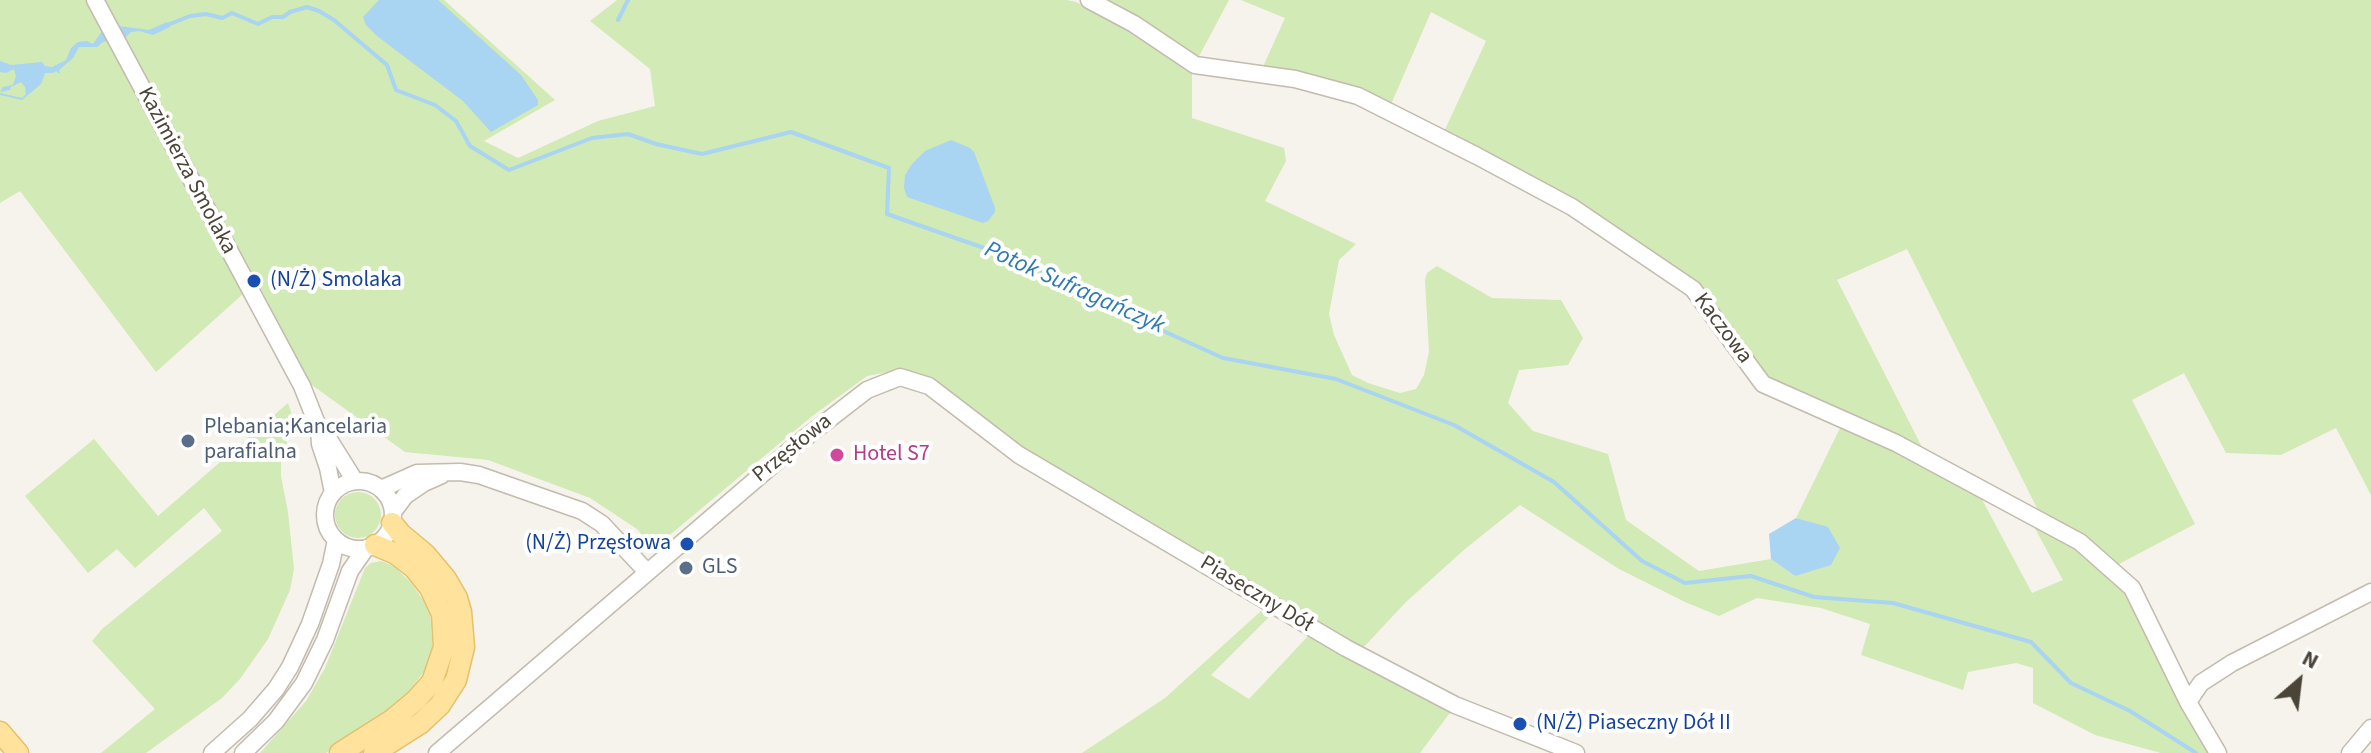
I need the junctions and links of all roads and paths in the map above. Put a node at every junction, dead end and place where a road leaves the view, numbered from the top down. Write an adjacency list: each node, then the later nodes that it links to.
1 (1089, 0): 14 (street, Kaczowa)
2 (99, 7): 4 (street, Kazimierza Smolaka)
3 (954, 404): 12 (street, Przęsłowa); 23 (street, Piaseczny Dół)
4 (319, 429): 6 (street, Kazimierza Smolaka); 8 (street, Kazimierza Smolaka)
5 (448, 472): 7 (street); 9 (street); 12 (street)
6 (355, 481): 7 (street); 8 (street)
7 (381, 489): 9 (street)
8 (333, 493): 10 (street)
9 (392, 517): 11 (street); 21 (main road)
10 (336, 540): 11 (street); 18 (street)
11 (371, 546): 19 (street); 20 (main road)
12 (647, 572): 22 (street, Przęsłowa)
13 (2371, 592): 14 (street)
14 (2188, 702): 24 (street, Kaczowa)
15 (2371, 728): 25 (street)
16 (0, 732): 17 (main road)
17 (18, 753)
18 (212, 753)
19 (243, 753)
20 (340, 753)
21 (374, 753)
22 (437, 753)
23 (1576, 753)
24 (2218, 753)
25 (2350, 753)

